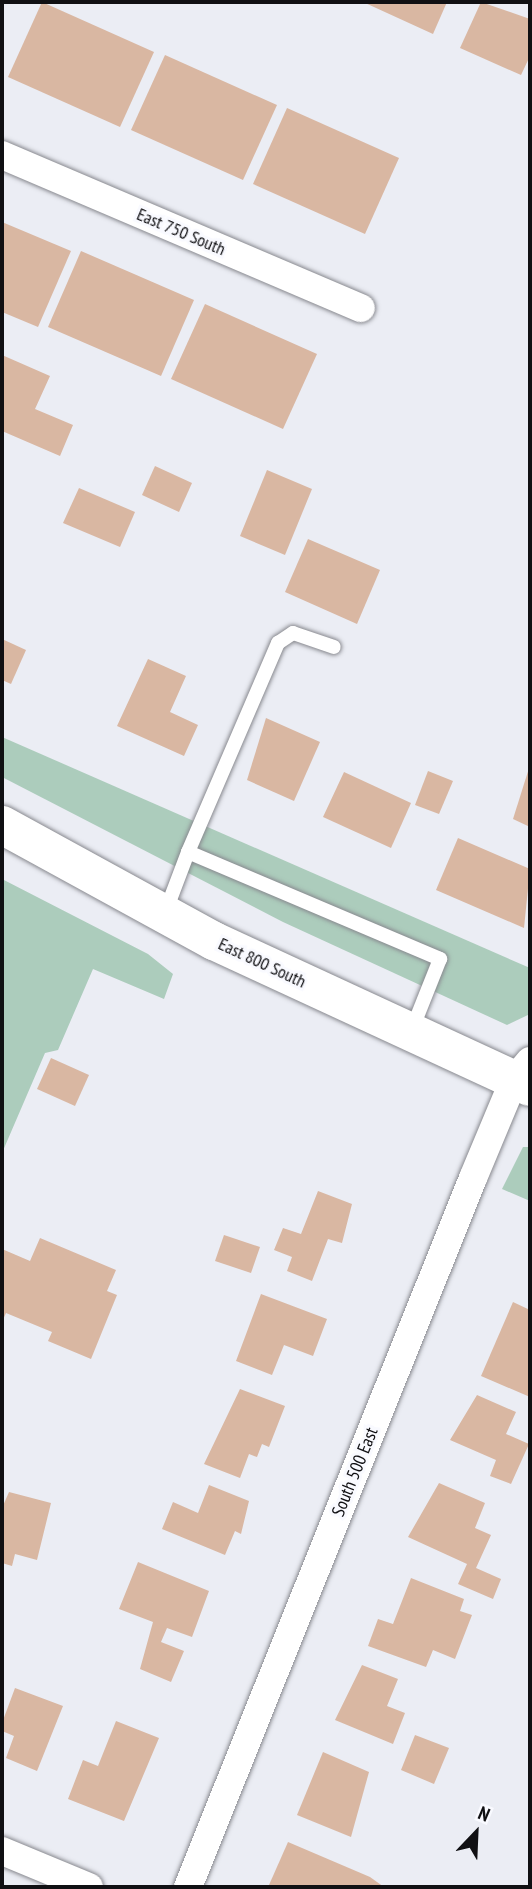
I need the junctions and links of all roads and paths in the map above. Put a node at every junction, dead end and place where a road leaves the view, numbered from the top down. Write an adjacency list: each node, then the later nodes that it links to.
1 (2, 155): 2 (street, East 750 South)
2 (361, 309)
3 (334, 647): 5 (lane)
4 (2, 825): 6 (main road, East 800 South)
5 (188, 852): 6 (lane); 7 (lane)
6 (164, 914): 7 (main road, East 800 South)
7 (411, 1032): 8 (main road, East 800 South)
8 (525, 1076): 11 (street, South 500 East)
9 (2, 1851): 10 (street)
10 (89, 1887)
11 (188, 1887)

